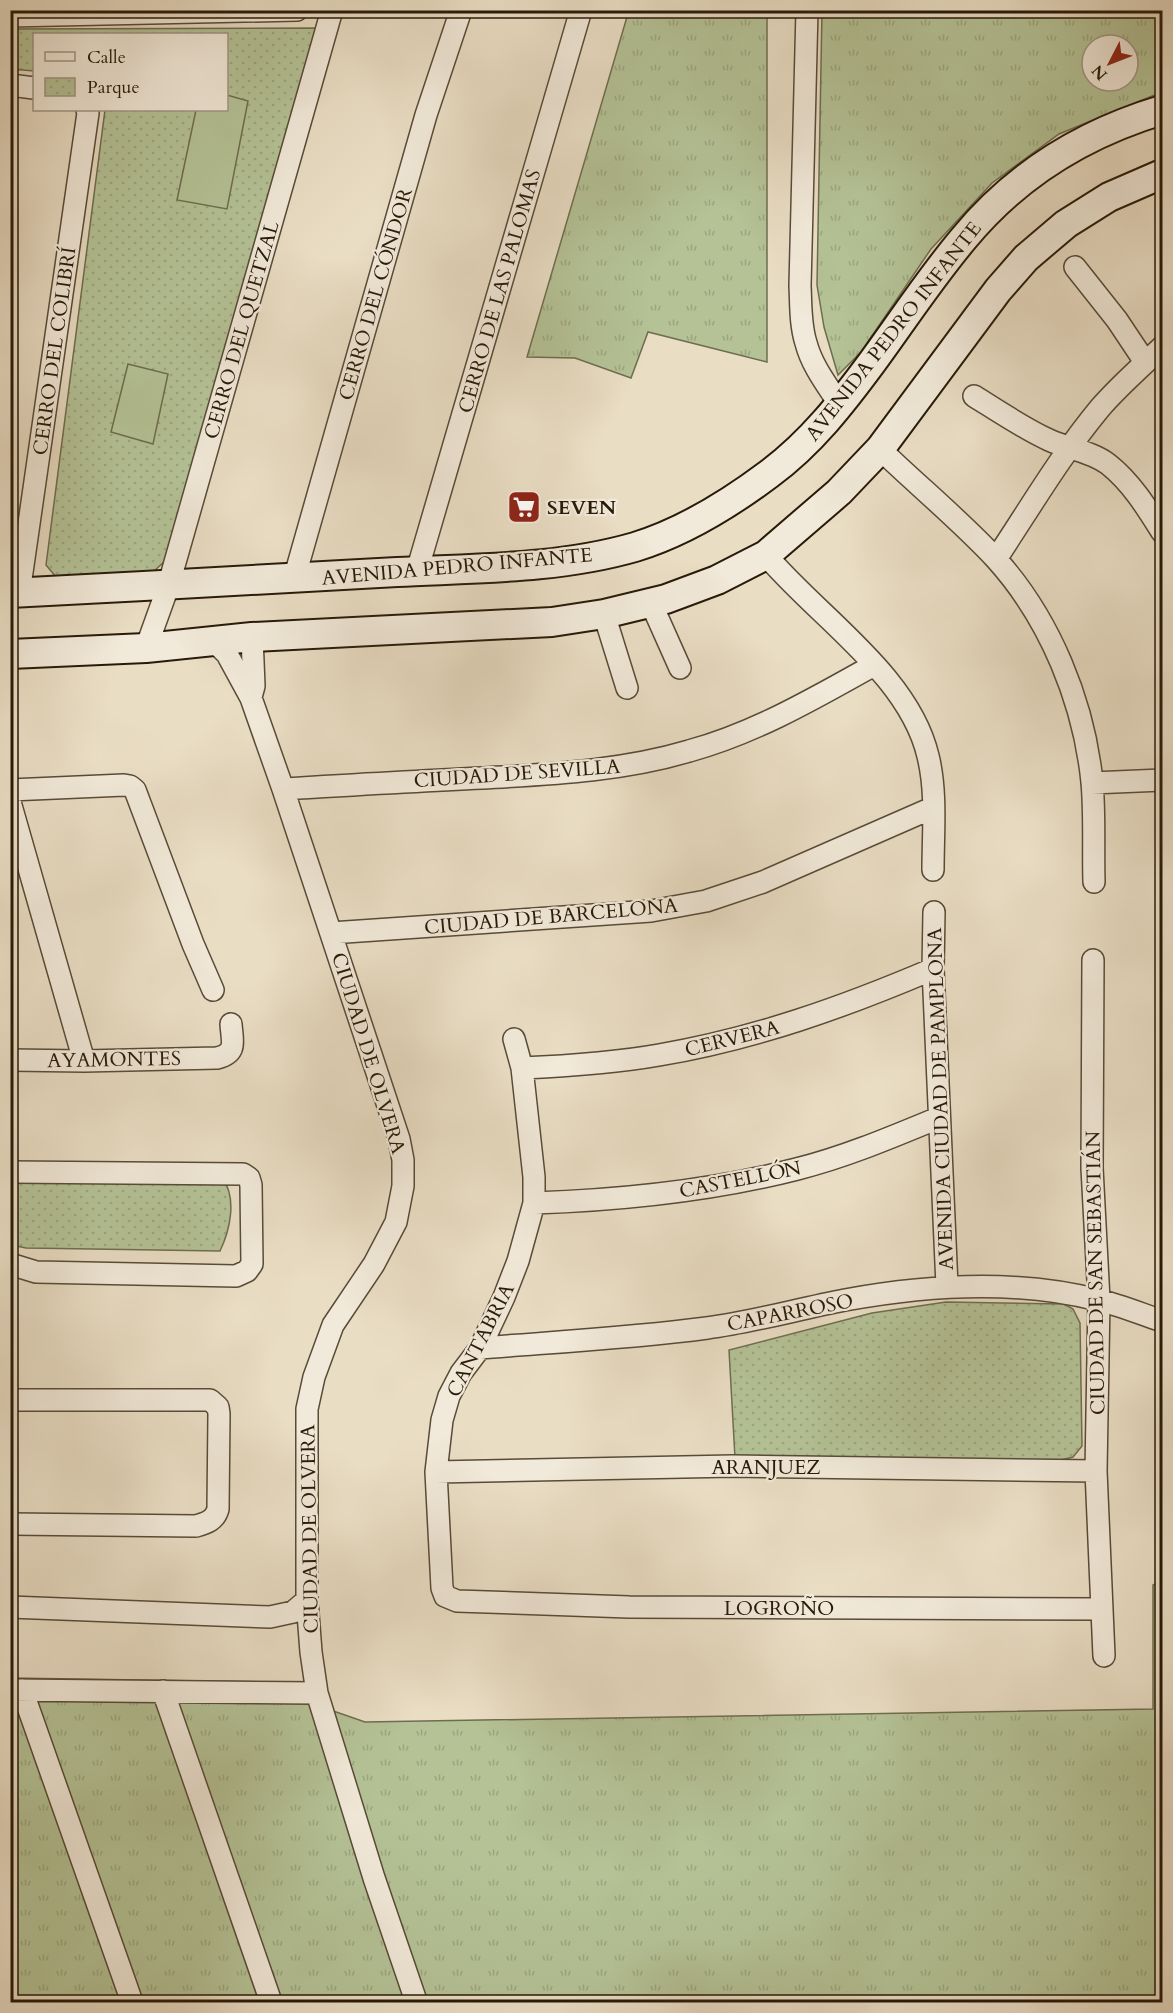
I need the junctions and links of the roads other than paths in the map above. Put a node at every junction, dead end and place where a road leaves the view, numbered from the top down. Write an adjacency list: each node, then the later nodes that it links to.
1 (297, 10): 6 (street)
2 (332, 10): 24 (street, CERRO DEL QUETZAL)
3 (461, 10): 23 (street, CERRO DEL CÓNDOR)
4 (581, 10): 22 (street, CERRO DE LAS PALOMAS)
5 (807, 10): 16 (street)
6 (10, 16)
7 (10, 85): 8 (street)
8 (33, 88)
9 (1162, 110): 16 (main road, AVENIDA PEDRO INFANTE)
10 (87, 111): 25 (street, CERRO DEL COLIBRÍ)
11 (1162, 174): 18 (main road)
12 (1075, 267): 14 (street)
13 (1162, 348): 14 (street)
14 (1145, 362): 17 (street)
15 (974, 396): 17 (street)
16 (840, 405): 22 (main road, AVENIDA PEDRO INFANTE)
17 (1070, 448): 19 (street); 21 (street)
18 (880, 449): 20 (main road); 21 (street)
19 (1162, 532)
20 (766, 555): 26 (main road); 32 (street)
21 (996, 559): 37 (street)
22 (417, 571): 23 (main road, AVENIDA PEDRO INFANTE)
23 (294, 579): 24 (main road, AVENIDA PEDRO INFANTE)
24 (168, 586): 25 (main road, AVENIDA PEDRO INFANTE); 30 (street, CERRO DEL QUETZAL)
25 (15, 593)
26 (651, 603): 27 (main road); 33 (street)
27 (604, 614): 28 (main road); 34 (street)
28 (252, 637): 29 (main road); 35 (street, CIUDAD DE OLVERA)
29 (215, 642): 30 (main road); 35 (street, CIUDAD DE OLVERA)
30 (146, 648): 31 (main road)
31 (10, 654)
32 (874, 665): 38 (street, CIUDAD DE SEVILLA); 41 (street)
33 (680, 668)
34 (627, 688)
35 (251, 698): 38 (street, CIUDAD DE OLVERA)
36 (1162, 780): 37 (street)
37 (1092, 783): 43 (street)
38 (283, 789): 45 (street, CIUDAD DE OLVERA)
39 (10, 790): 48 (street)
40 (10, 802): 52 (street)
41 (932, 808): 42 (street); 45 (street, CIUDAD DE BARCELONA)
42 (933, 870)
43 (1094, 882)
44 (934, 912): 47 (street, AVENIDA CIUDAD DE PAMPLONA)
45 (331, 933): 66 (street, CIUDAD DE OLVERA)
46 (1093, 960): 59 (street, CIUDAD DE SAN SEBASTIÁN)
47 (933, 969): 53 (street, CERVERA); 54 (street, AVENIDA CIUDAD DE PAMPLONA)
48 (213, 990)
49 (231, 1024): 52 (street, AYAMONTES)
50 (514, 1039): 53 (street, CANTABRIA)
51 (10, 1060): 52 (street, AYAMONTES)
52 (84, 1061)
53 (522, 1068): 56 (street, CANTABRIA)
54 (938, 1118): 56 (street, CASTELLÓN); 58 (street, AVENIDA CIUDAD DE PAMPLONA)
55 (10, 1172): 57 (street)
56 (534, 1203): 61 (street, CANTABRIA)
57 (10, 1264)
58 (947, 1286): 59 (street, CAPARROSO); 61 (street, CAPARROSO)
59 (1099, 1300): 60 (street, CAPARROSO); 63 (street, CIUDAD DE SAN SEBASTIÁN)
60 (1162, 1322)
61 (480, 1348): 64 (street, CANTABRIA)
62 (10, 1400): 65 (street)
63 (1096, 1471): 64 (street, ARANJUEZ); 69 (street, CIUDAD DE SAN SEBASTIÁN)
64 (436, 1472): 67 (street, CANTABRIA)
65 (10, 1524)
66 (307, 1600): 68 (street); 73 (street, CIUDAD DE OLVERA)
67 (456, 1601): 69 (street, LOGROÑO)
68 (10, 1607)
69 (1102, 1609): 70 (street, CIUDAD DE SAN SEBASTIÁN)
70 (1104, 1656)
71 (16, 1690): 72 (street); 75 (street)
72 (162, 1691): 73 (street); 76 (street)
73 (318, 1693): 74 (street, CIUDAD DE OLVERA)
74 (415, 1998)
75 (132, 2002)
76 (272, 2002)

